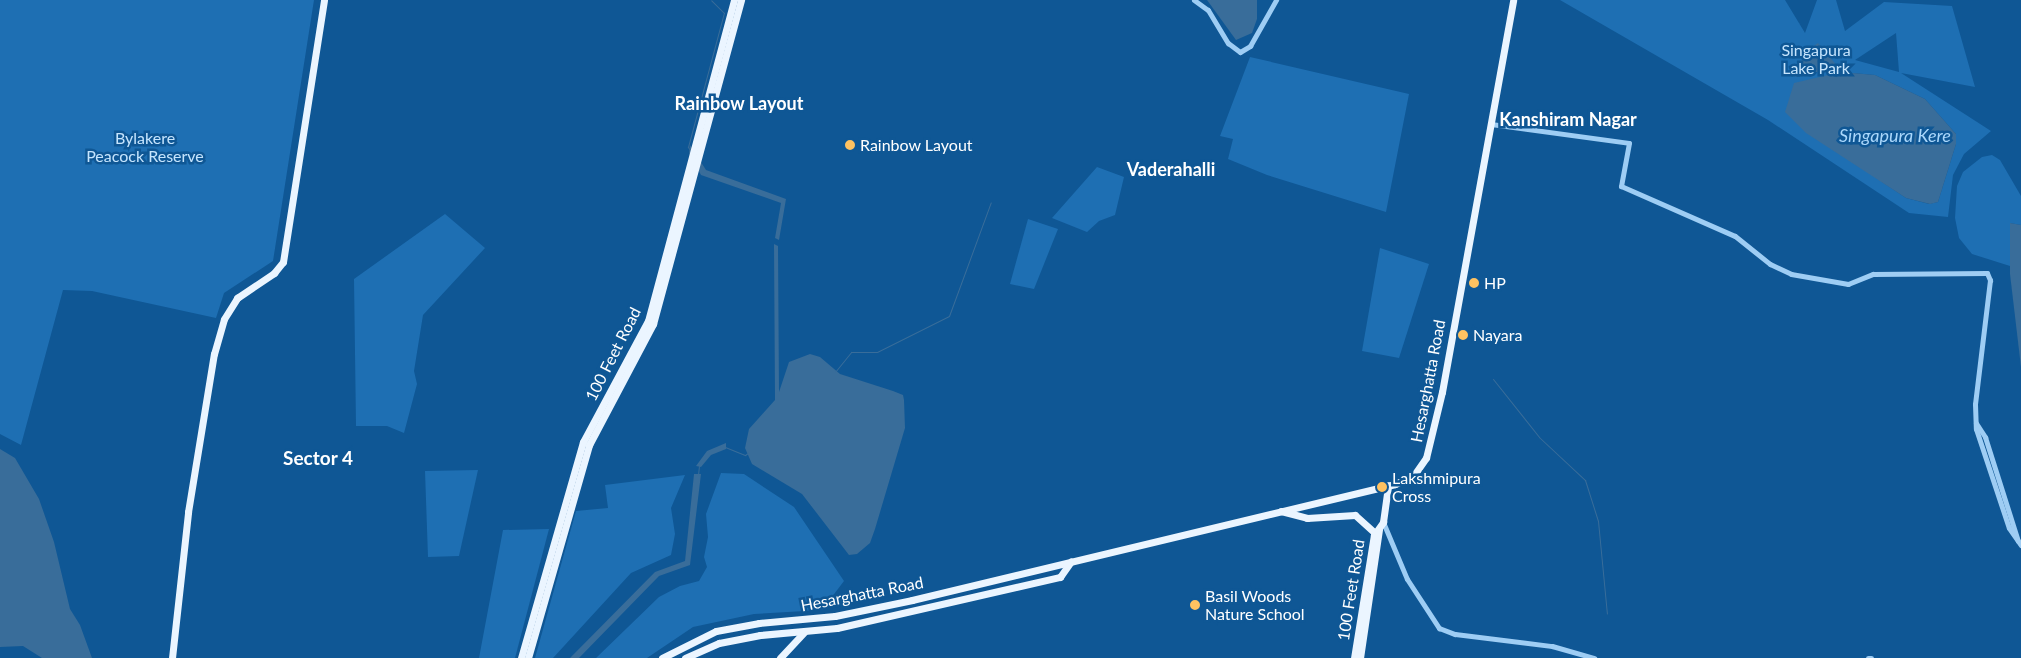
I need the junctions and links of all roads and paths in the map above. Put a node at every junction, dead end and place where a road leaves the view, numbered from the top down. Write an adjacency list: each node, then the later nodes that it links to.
1 (324, 0): 18 (main road)
2 (734, 0): 8 (main road, 100 Feet Road)
3 (741, 0): 8 (main road, 100 Feet Road)
4 (1194, 0): 5 (street)
5 (1276, 0)
6 (1513, 0): 7 (main road, Hesarghatta Road)
7 (1490, 124): 10 (main road, Hesarghatta Road); 14 (street)
8 (699, 144): 9 (main road, 100 Feet Road)
9 (691, 175): 19 (main road, 100 Feet Road); 20 (main road, 100 Feet Road)
10 (1388, 485): 11 (main road, Hesarghatta Road); 12 (main road, 100 Feet Road)
11 (1281, 511): 13 (main road); 15 (main road, Hesarghatta Road)
12 (1383, 522): 13 (main road, 100 Feet Road); 26 (street)
13 (1378, 533): 24 (main road, 100 Feet Road); 25 (main road, 100 Feet Road)
14 (2019, 543)
15 (1070, 560): 16 (main road, Hesarghatta Road); 21 (main road, Hesarghatta Road)
16 (804, 632): 17 (main road, Hesarghatta Road); 23 (main road, Hesarghatta Road)
17 (694, 656): 22 (main road, Hesarghatta Road)
18 (172, 658)
19 (521, 658)
20 (528, 658)
21 (662, 658)
22 (685, 658)
23 (780, 658)
24 (1354, 658)
25 (1360, 658)
26 (1594, 658)

